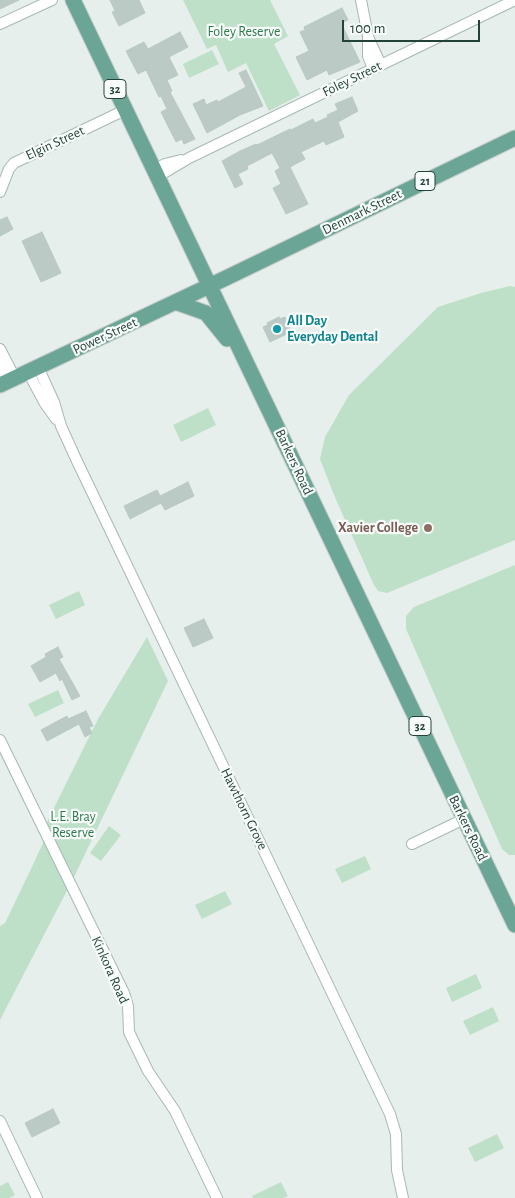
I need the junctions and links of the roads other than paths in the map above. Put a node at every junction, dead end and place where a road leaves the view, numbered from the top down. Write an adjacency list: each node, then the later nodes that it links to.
1 (52, 0): 5 (street)
2 (73, 0): 7 (main road, Barkers Road / 32)
3 (361, 0): 6 (street)
4 (515, 0): 6 (street, Foley Street)
5 (0, 24)
6 (377, 66): 9 (street, Foley Street)
7 (125, 110): 9 (main road, Barkers Road / 32); 10 (street, Elgin Street)
8 (515, 138): 11 (main road, Denmark Street / 21)
9 (156, 174): 11 (main road, Barkers Road / 32)
10 (0, 192)
11 (209, 286): 12 (main road, Power Street / 21); 14 (main road, Barkers Road / 32)
12 (176, 302): 14 (main road); 16 (main road, Power Street / 21)
13 (0, 349): 16 (street)
14 (247, 363): 18 (main road, Barkers Road / 32)
15 (0, 364): 16 (street)
16 (18, 376): 24 (street, Hawthorn Grove)
17 (0, 740): 23 (street, Kinkora Road)
18 (464, 819): 19 (street); 20 (main road, Barkers Road / 32)
19 (412, 844)
20 (515, 925)
21 (0, 1121): 22 (street)
22 (37, 1198)
23 (217, 1198)
24 (403, 1198)

